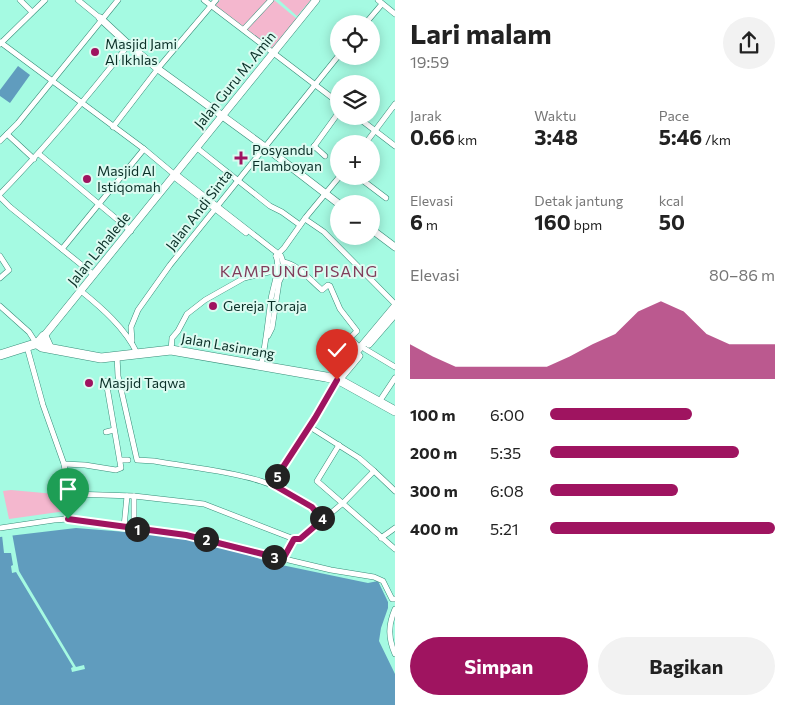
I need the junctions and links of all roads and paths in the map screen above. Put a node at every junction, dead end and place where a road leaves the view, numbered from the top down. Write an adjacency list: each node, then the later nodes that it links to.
1 (20, 0): 11 (street)
2 (45, 0): 11 (street)
3 (78, 0): 14 (street)
4 (118, 0): 14 (street)
5 (204, 0): 10 (street)
6 (216, 0): 10 (street)
7 (270, 0): 15 (street)
8 (316, 0): 18 (street, Jalan Guru M. Amin)
9 (380, 2): 12 (street); 13 (street)
10 (211, 6): 15 (street); 20 (street)
11 (32, 12): 16 (street)
12 (394, 12)
13 (371, 15)
14 (102, 19): 17 (street); 21 (street)
15 (244, 29): 18 (street)
16 (0, 43): 21 (street)
17 (130, 44): 20 (street); 24 (street)
18 (274, 52): 22 (street); 26 (street, Jalan Guru M. Amin)
19 (331, 65): 22 (street, Jalan Andi Sinta)
20 (159, 67): 26 (street); 29 (street)
21 (52, 81): 24 (street); 31 (street)
22 (315, 85): 23 (street); 36 (street, Jalan Andi Sinta)
23 (330, 96)
24 (82, 104): 29 (street); 40 (street)
25 (395, 104): 30 (street)
26 (224, 116): 36 (street); 37 (street, Jalan Guru M. Amin)
27 (330, 124): 34 (street)
28 (367, 125): 30 (street)
29 (114, 127): 38 (street)
30 (375, 131): 32 (street); 35 (street)
31 (7, 134): 33 (street); 42 (street)
32 (372, 135)
33 (0, 141)
34 (314, 146): 39 (street); 41 (street)
35 (395, 146)
36 (265, 147): 44 (street, Jalan Andi Sinta); 47 (street)
37 (197, 148): 43 (street, Jalan Guru M. Amin); 44 (street)
38 (144, 149): 43 (street); 50 (street)
39 (310, 152)
40 (39, 154): 42 (street); 50 (street)
41 (325, 156)
42 (34, 159): 48 (street)
43 (175, 175): 51 (street); 54 (street, Jalan Lahalede)
44 (237, 180): 51 (street, Jalan Andi Sinta); 53 (street)
45 (334, 185): 47 (street)
46 (369, 185): 49 (street)
47 (328, 193): 52 (street)
48 (0, 196): 57 (street)
49 (386, 198)
50 (98, 205): 54 (street); 57 (street)
51 (216, 208): 59 (street); 70 (street, Jalan Andi Sinta)
52 (306, 220): 53 (street); 59 (street); 65 (street)
53 (300, 225): 59 (street)
54 (130, 231): 62 (street, Jalan Lahalede)
55 (380, 236): 56 (street)
56 (395, 247)
57 (62, 249): 62 (street)
58 (0, 256): 63 (street)
59 (278, 256): 60 (street); 61 (street)
60 (283, 262): 69 (street); 73 (street)
61 (277, 270): 69 (street); 74 (street)
62 (94, 275): 64 (street, Jalan Lahalede)
63 (0, 278)
64 (81, 291): 68 (street, Jalan Lahalede); 70 (street)
65 (395, 305): 73 (street)
66 (0, 306): 71 (street)
67 (395, 314): 73 (street)
68 (44, 336): 71 (highway); 72 (highway)
69 (268, 336): 78 (street)
70 (132, 340): 75 (street)
71 (32, 345): 72 (highway, Jalan Lasinrang); 76 (highway); 91 (street)
72 (49, 347): 77 (highway, Jalan Lasinrang)
73 (363, 349): 79 (street); 81 (street)
74 (171, 350): 75 (highway, Jalan Lasinrang); 78 (highway, Jalan Lasinrang)
75 (137, 353): 77 (highway, Jalan Lasinrang)
76 (0, 355)
77 (117, 356): 93 (street)
78 (261, 366): 81 (highway, Jalan Lasinrang)
79 (395, 367)
80 (395, 378): 83 (street)
81 (337, 379): 83 (highway, Jalan Lasinrang); 85 (street)
82 (106, 381): 86 (street)
83 (379, 402): 84 (highway, Jalan Lasinrang)
84 (395, 411)
85 (310, 426): 88 (street); 93 (street)
86 (114, 430): 87 (street); 89 (street)
87 (106, 432)
88 (339, 445): 92 (street); 97 (street)
89 (120, 460): 90 (street); 91 (street)
90 (128, 460)
91 (64, 464): 95 (street)
92 (374, 471): 94 (street); 97 (street)
93 (272, 484): 98 (street)
94 (395, 491)
95 (127, 496): 96 (street); 99 (street)
96 (134, 496): 101 (street); 104 (street)
97 (343, 503): 98 (street); 103 (street)
98 (322, 522): 104 (street)
99 (124, 527): 100 (street); 101 (street)
100 (0, 528)
101 (134, 528): 106 (street)
102 (395, 528): 103 (street)
103 (381, 538): 105 (street)
104 (294, 539): 106 (street)
105 (395, 550)
106 (283, 559): 107 (street)
107 (395, 600)
108 (395, 609): 109 (street)
109 (395, 654)

